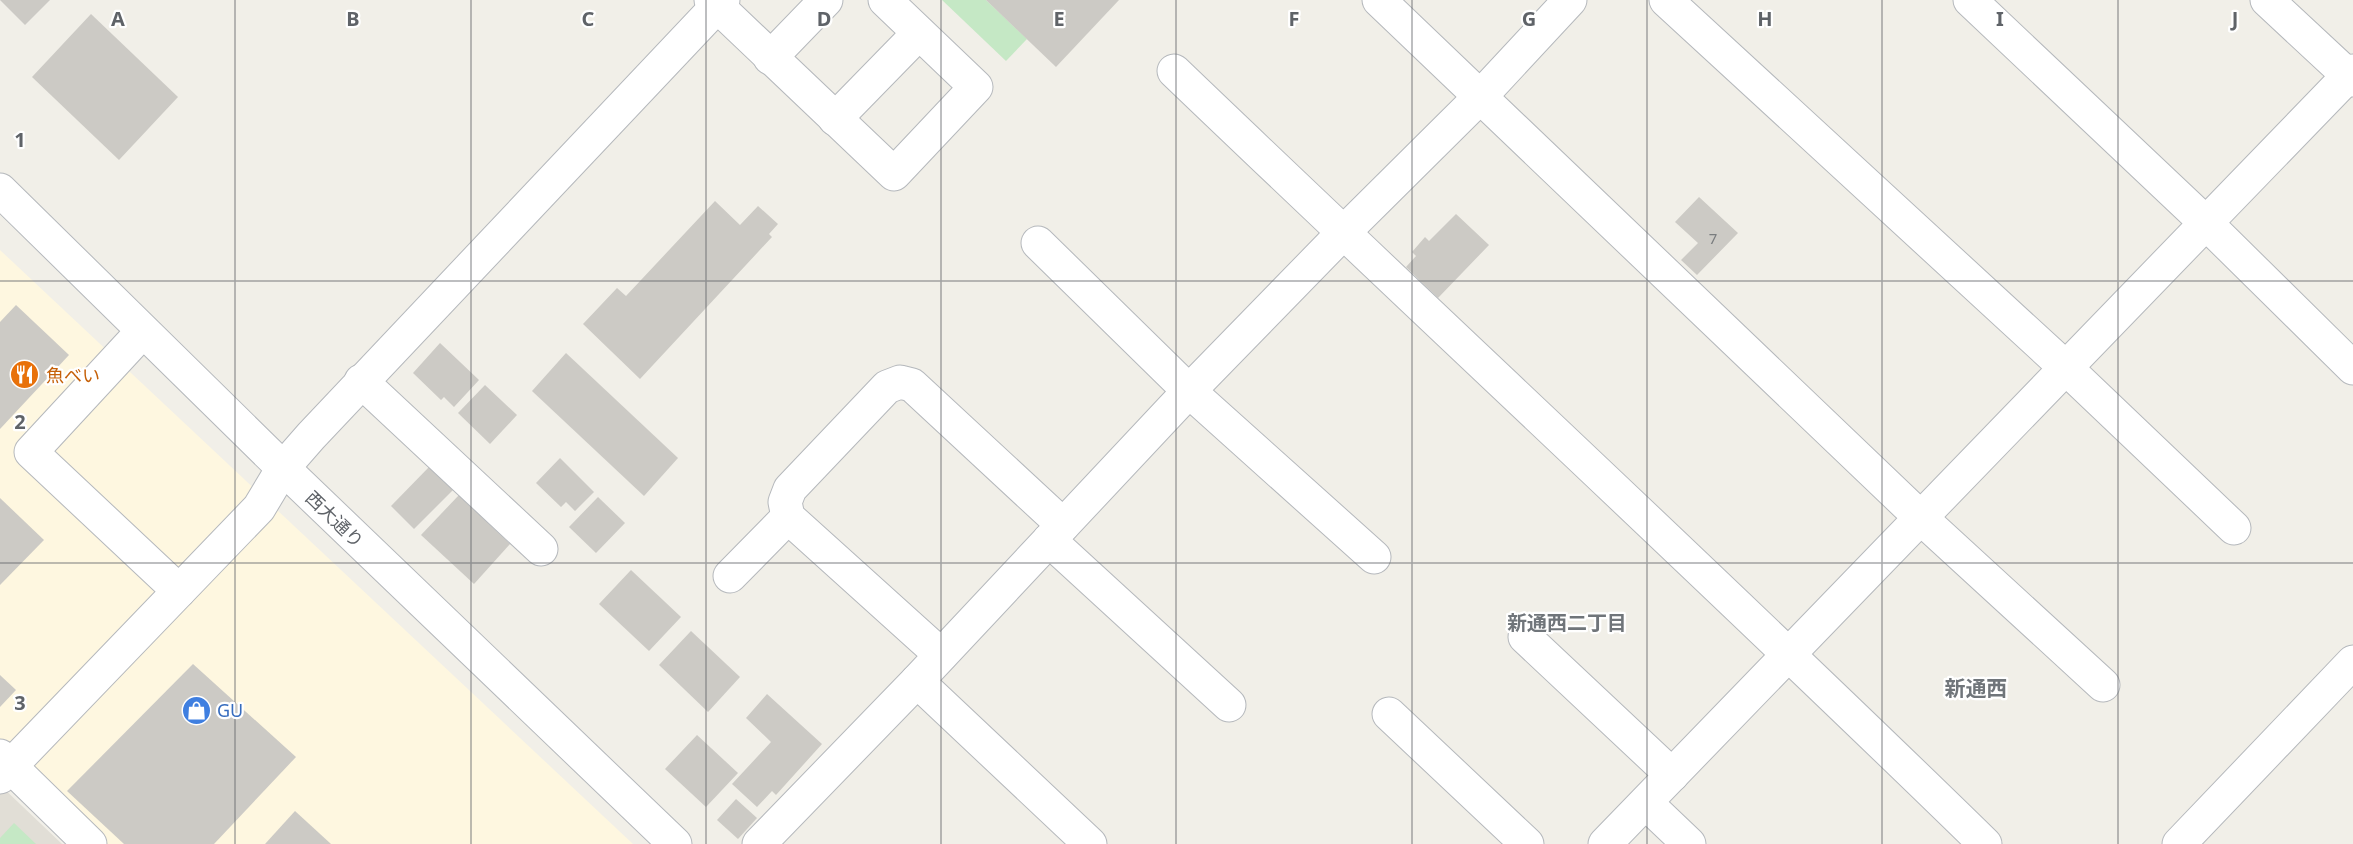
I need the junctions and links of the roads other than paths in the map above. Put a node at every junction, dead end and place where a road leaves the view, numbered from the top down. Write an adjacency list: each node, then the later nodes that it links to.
1 (826, 0): 10 (street)
2 (885, 0): 9 (street)
3 (1379, 0): 13 (street)
4 (1570, 0): 13 (street)
5 (1666, 0): 20 (street)
6 (1970, 0): 16 (street)
7 (2267, 0): 12 (street)
8 (717, 2): 10 (street); 22 (street)
9 (919, 33): 14 (street); 14 (street)
10 (770, 58): 14 (street)
11 (1174, 71): 17 (street)
12 (2352, 76): 16 (street)
13 (1479, 98): 17 (street); 26 (street)
14 (835, 119)
15 (0, 190): 19 (street, 西大通り)
16 (2206, 223): 20 (street); 21 (street)
17 (1343, 233): 23 (street); 34 (street)
18 (1038, 243): 23 (street)
19 (143, 331): 24 (street, 西大通り); 32 (street)
20 (2066, 368): 26 (street); 27 (street)
21 (2353, 368)
22 (361, 381): 24 (street); 29 (street)
23 (1189, 391): 28 (street); 30 (street)
24 (283, 468): 32 (street); 45 (street, 西大通り)
25 (788, 517): 28 (street); 31 (street); 35 (street)
26 (1921, 518): 34 (street); 38 (street)
27 (2234, 528)
28 (1056, 533): 35 (street); 39 (street)
29 (541, 549)
30 (1374, 557)
31 (730, 576)
32 (179, 591): 41 (street)
33 (1525, 637): 42 (street)
34 (1790, 653): 42 (street); 51 (street)
35 (941, 655): 37 (street)
36 (2353, 662): 52 (street)
37 (917, 681): 46 (street); 47 (street)
38 (2103, 685)
39 (1229, 705)
40 (1389, 714): 48 (street)
41 (3, 766): 44 (street)
42 (1672, 775): 43 (street)
43 (1646, 802): 49 (street); 50 (street)
44 (90, 844)
45 (675, 844)
46 (759, 844)
47 (1090, 844)
48 (1527, 844)
49 (1605, 844)
50 (1689, 844)
51 (1985, 844)
52 (2179, 844)

